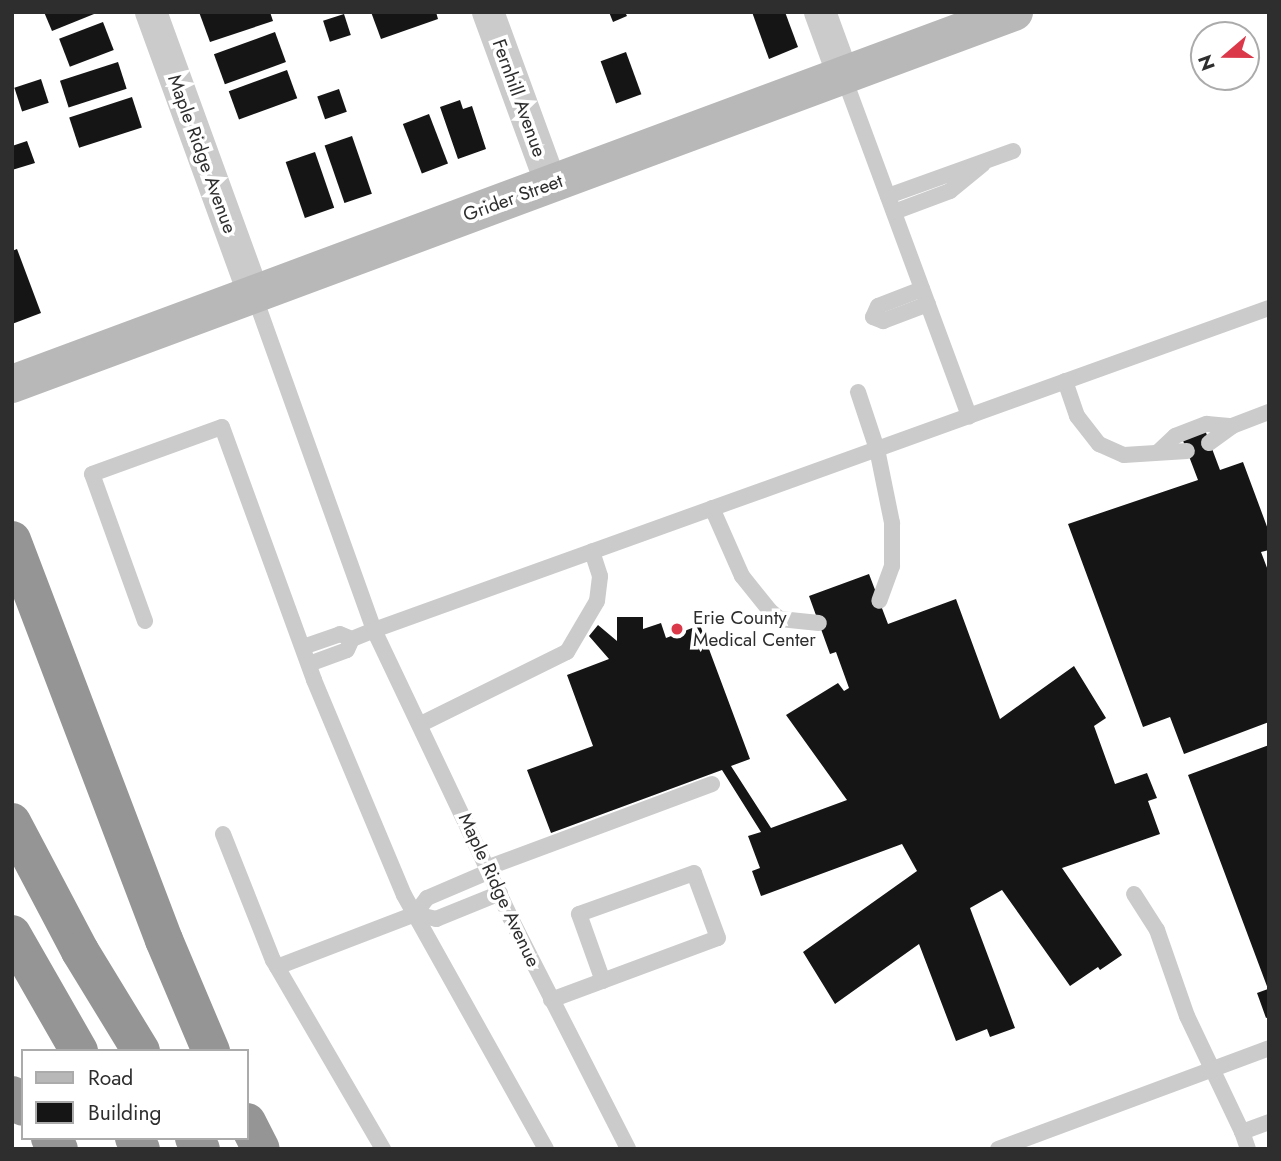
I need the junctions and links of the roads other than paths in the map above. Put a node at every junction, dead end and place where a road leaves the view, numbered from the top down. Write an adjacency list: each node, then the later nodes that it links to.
1 (151, 12): 9 (street, Maple Ridge Avenue)
2 (488, 12): 7 (street, Fernhill Avenue)
3 (820, 12): 5 (street)
4 (1014, 12): 5 (street, Grider Street)
5 (843, 75): 7 (street, Grider Street); 8 (lane)
6 (1013, 151): 8 (lane)
7 (551, 184): 9 (street, Grider Street)
8 (891, 204): 10 (lane)
9 (254, 295): 14 (street, Grider Street); 29 (lane, Maple Ridge Avenue)
10 (925, 297): 12 (lane); 17 (lane)
11 (1269, 308): 13 (lane)
12 (873, 317)
13 (1065, 381): 17 (lane); 22 (lane)
14 (12, 384)
15 (858, 392): 20 (lane)
16 (1269, 412): 18 (lane)
17 (969, 416): 20 (lane)
18 (1232, 426): 19 (lane); 22 (lane)
19 (1209, 443)
20 (877, 449): 23 (lane); 26 (lane)
21 (1187, 451): 22 (lane)
22 (1158, 452)
23 (712, 508): 25 (lane); 28 (lane)
24 (12, 540): 48 (highway)
25 (592, 551): 29 (lane); 33 (lane)
26 (879, 601)
27 (145, 621): 31 (lane)
28 (819, 623)
29 (374, 630): 30 (lane); 33 (lane, Maple Ridge Avenue)
30 (352, 639): 31 (lane); 32 (lane)
31 (303, 647): 32 (lane)
32 (309, 664): 40 (lane)
33 (421, 724): 37 (lane, Maple Ridge Avenue)
34 (712, 784): 37 (lane)
35 (12, 822): 47 (highway)
36 (223, 834): 42 (lane)
37 (490, 869): 38 (lane, Maple Ridge Avenue); 40 (lane)
38 (500, 893): 40 (lane); 44 (lane, Maple Ridge Avenue)
39 (1134, 894): 49 (lane)
40 (415, 914): 42 (lane); 55 (lane)
41 (12, 934): 46 (highway)
42 (277, 967): 54 (lane)
43 (603, 981): 43 (lane); 44 (lane)
44 (551, 1000): 56 (lane, Maple Ridge Avenue)
45 (1269, 1048): 49 (lane)
46 (78, 1049)
47 (140, 1049)
48 (210, 1049)
49 (1210, 1070): 52 (lane); 57 (lane)
50 (1269, 1122): 52 (lane)
51 (248, 1124): 53 (highway)
52 (1242, 1132): 58 (lane)
53 (261, 1149)
54 (383, 1149)
55 (545, 1149)
56 (628, 1149)
57 (998, 1149)
58 (1248, 1149)

